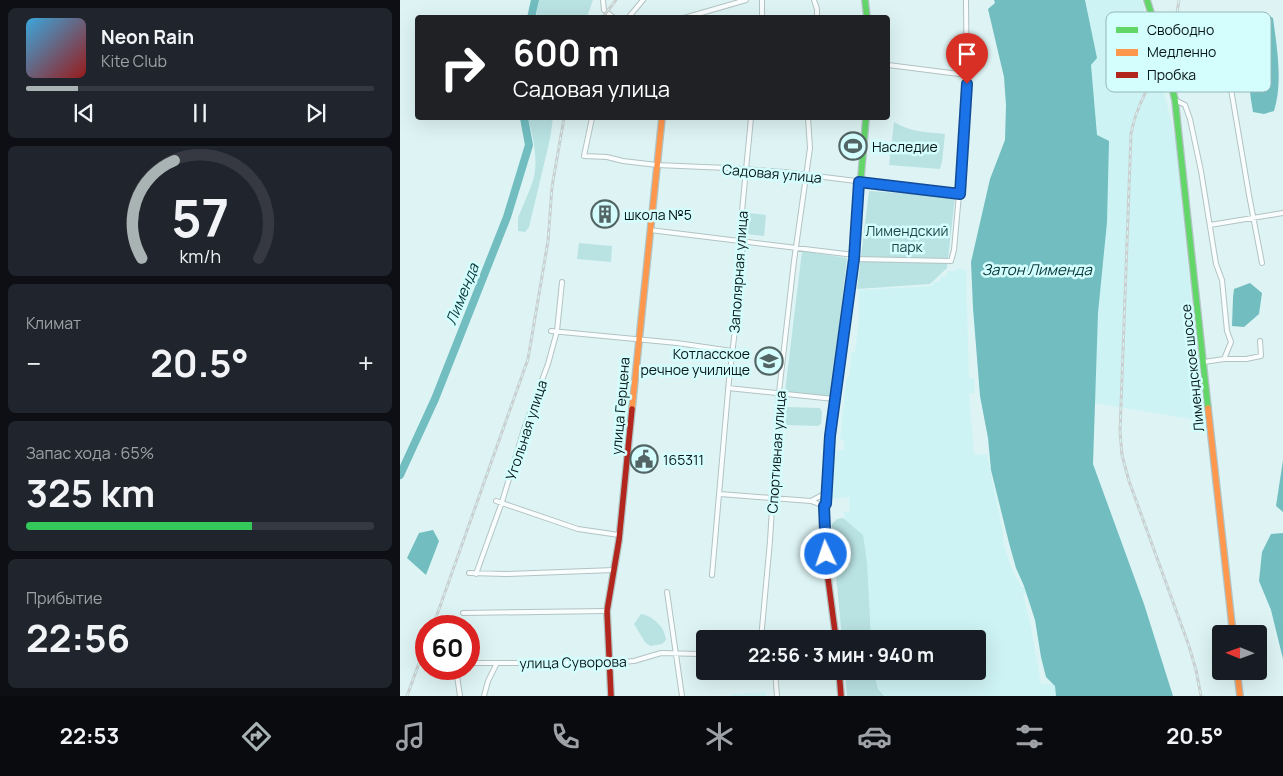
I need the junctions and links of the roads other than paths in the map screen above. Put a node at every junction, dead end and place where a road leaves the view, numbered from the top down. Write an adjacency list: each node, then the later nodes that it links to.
1 (643, 0): 11 (street)
2 (746, 0): 12 (street)
3 (762, 0): 13 (street)
4 (814, 0): 14 (street)
5 (865, 0): 15 (main road)
6 (966, 0): 17 (street)
7 (1147, 0): 9 (main road, Лимендское шоссе)
8 (603, 2): 10 (street)
9 (1151, 12)
10 (610, 15)
11 (630, 15)
12 (694, 15)
13 (762, 15)
14 (816, 15)
15 (867, 15)
16 (890, 65): 17 (street)
17 (967, 75): 30 (street)
18 (1173, 92): 20 (main road, Лимендское шоссе)
19 (1232, 92): 32 (street)
20 (1175, 100): 33 (street, Лимендское шоссе); 46 (main road, Лимендское шоссе)
21 (592, 120): 26 (street, Садовая улица)
22 (662, 120): 26 (main road, улица Герцена)
23 (751, 120): 27 (street, Заполярная улица)
24 (808, 120): 28 (street, Спортивная улица)
25 (866, 120): 29 (main road)
26 (657, 166): 27 (street, Садовая улица); 34 (main road, улица Герцена)
27 (747, 169): 28 (street, Садовая улица); 35 (street, Заполярная улица)
28 (806, 175): 29 (street, Садовая улица); 36 (street, Спортивная улица)
29 (859, 182): 30 (street, Садовая улица); 37 (main road)
30 (960, 194): 37 (street)
31 (1283, 213): 32 (street)
32 (1253, 218): 33 (street); 38 (street)
33 (1210, 225): 45 (street, Лимендское шоссе)
34 (650, 230): 35 (street); 42 (main road, улица Герцена)
35 (743, 242): 36 (street); 44 (street, Заполярная улица)
36 (796, 247): 37 (street); 48 (street, Спортивная улица)
37 (854, 257): 49 (main road)
38 (1262, 263)
39 (562, 282): 41 (street, Угольная улица)
40 (551, 331): 41 (street)
41 (557, 331): 42 (street); 55 (street, Угольная улица)
42 (639, 340): 44 (street); 57 (main road, улица Герцена)
43 (1260, 341): 45 (street)
44 (732, 351): 47 (street, Заполярная улица)
45 (1224, 358): 46 (street)
46 (1204, 362): 65 (main road, Лимендское шоссе)
47 (728, 388): 48 (street); 51 (street, Заполярная улица)
48 (779, 392): 49 (street); 52 (street, Спортивная улица)
49 (834, 399): 50 (main road)
50 (826, 493): 54 (street); 56 (main road)
51 (720, 494): 52 (street); 61 (street, Заполярная улица)
52 (773, 498): 54 (street); 66 (street, Спортивная улица)
53 (496, 501): 55 (street)
54 (811, 501): 56 (street)
55 (502, 504): 57 (street); 60 (street, Угольная улица)
56 (824, 506): 67 (main road)
57 (619, 535): 58 (main road, улица Герцена)
58 (614, 570): 60 (street); 63 (main road, улица Герцена)
59 (469, 573): 60 (street)
60 (476, 574)
61 (712, 575)
62 (667, 592): 68 (street)
63 (607, 611): 64 (street); 72 (main road, улица Герцена)
64 (463, 613)
65 (1232, 625)
66 (762, 630)
67 (835, 630)
68 (676, 654): 69 (street, улица Суворова); 72 (street, улица Суворова); 80 (street)
69 (696, 654)
70 (480, 662): 71 (street, улица Суворова)
71 (497, 663): 72 (street, улица Суворова); 78 (street)
72 (609, 663): 79 (main road, улица Герцена)
73 (458, 680): 77 (street)
74 (776, 680): 81 (street)
75 (840, 680): 82 (main road)
76 (1238, 680): 83 (main road)
77 (460, 696)
78 (484, 696)
79 (611, 696)
80 (682, 696)
81 (777, 696)
82 (841, 696)
83 (1240, 696)

